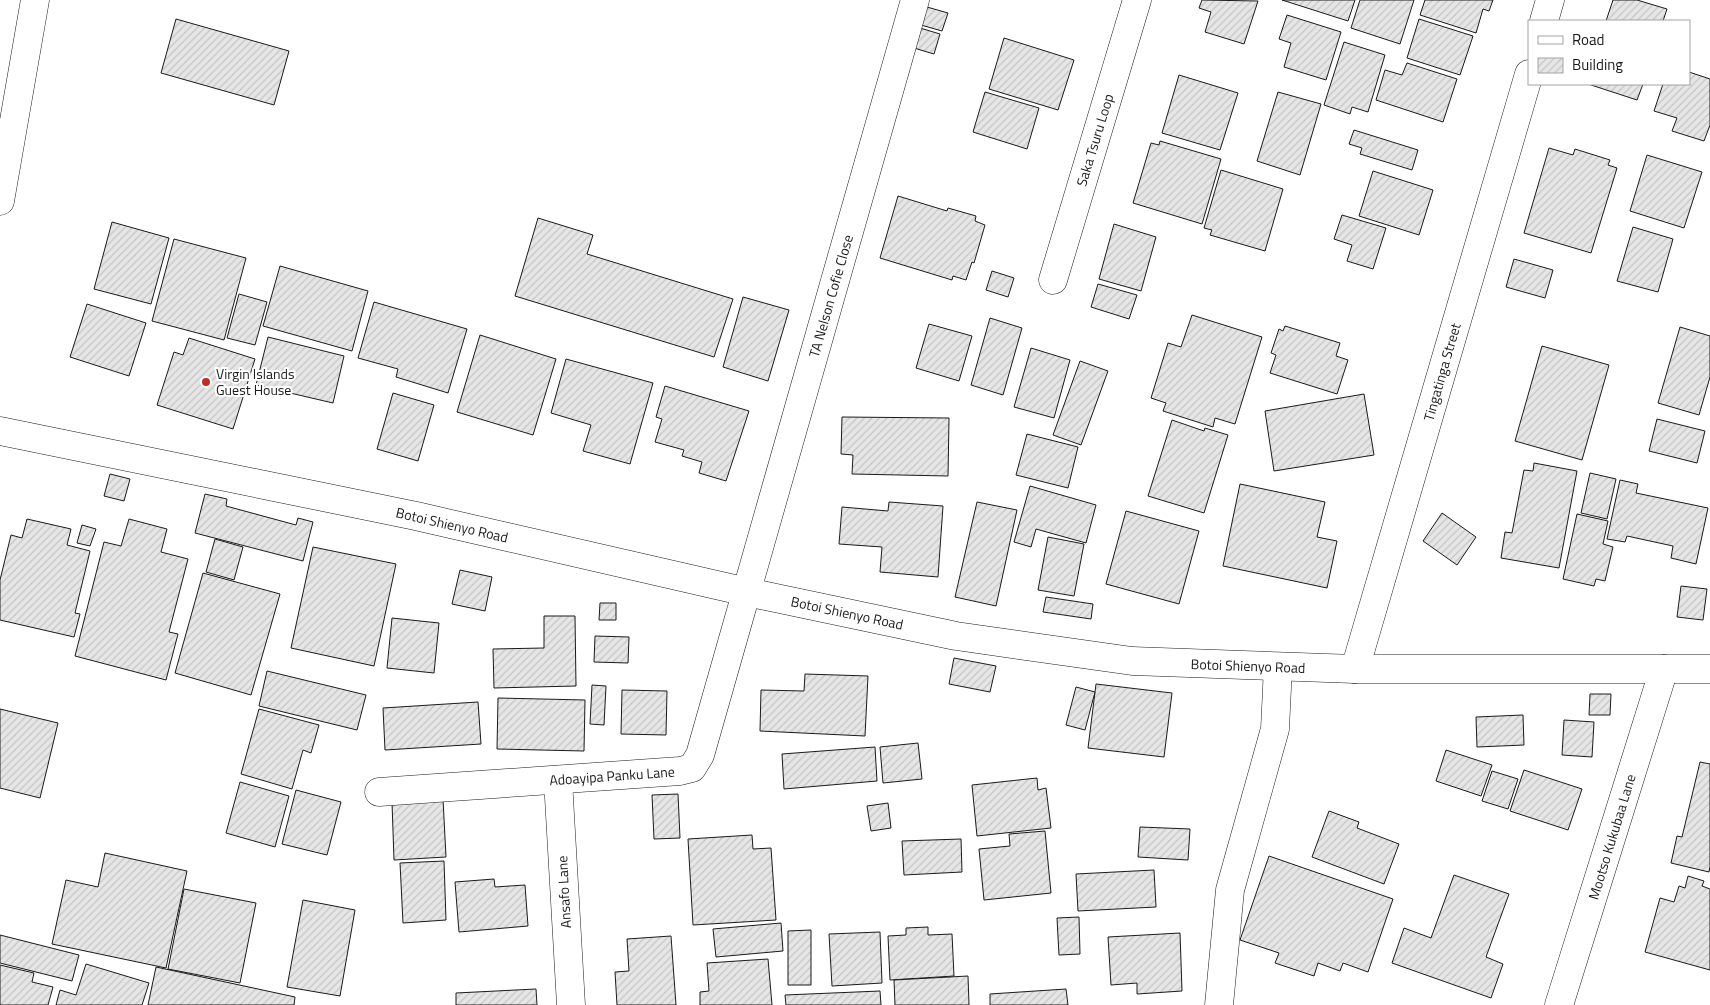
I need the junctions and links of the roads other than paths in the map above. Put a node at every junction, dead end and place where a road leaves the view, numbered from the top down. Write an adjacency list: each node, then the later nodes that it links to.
1 (35, 0): 7 (street)
2 (915, 0): 10 (street, TA Nelson Cofie Close)
3 (1137, 0): 8 (street, Saka Tsuru Loop)
4 (1550, 0): 5 (street)
5 (1544, 20)
6 (1528, 77): 13 (street, Tingatinga Street)
7 (0, 200)
8 (1053, 280)
9 (0, 431): 10 (street, Botoi Shienyo Road)
10 (747, 592): 11 (street, Botoi Shienyo Road); 15 (street, Adoayipa Panku Lane)
11 (1278, 667): 13 (street, Botoi Shienyo Road); 18 (street)
12 (1710, 668): 14 (street, Botoi Shienyo Road)
13 (1355, 669): 14 (street, Botoi Shienyo Road)
14 (1664, 669): 19 (street, Mootso Kukubaa Lane)
15 (558, 780): 16 (street, Adoayipa Panku Lane); 17 (street, Ansafo Lane)
16 (379, 792)
17 (571, 1005)
18 (1219, 1005)
19 (1559, 1005)

